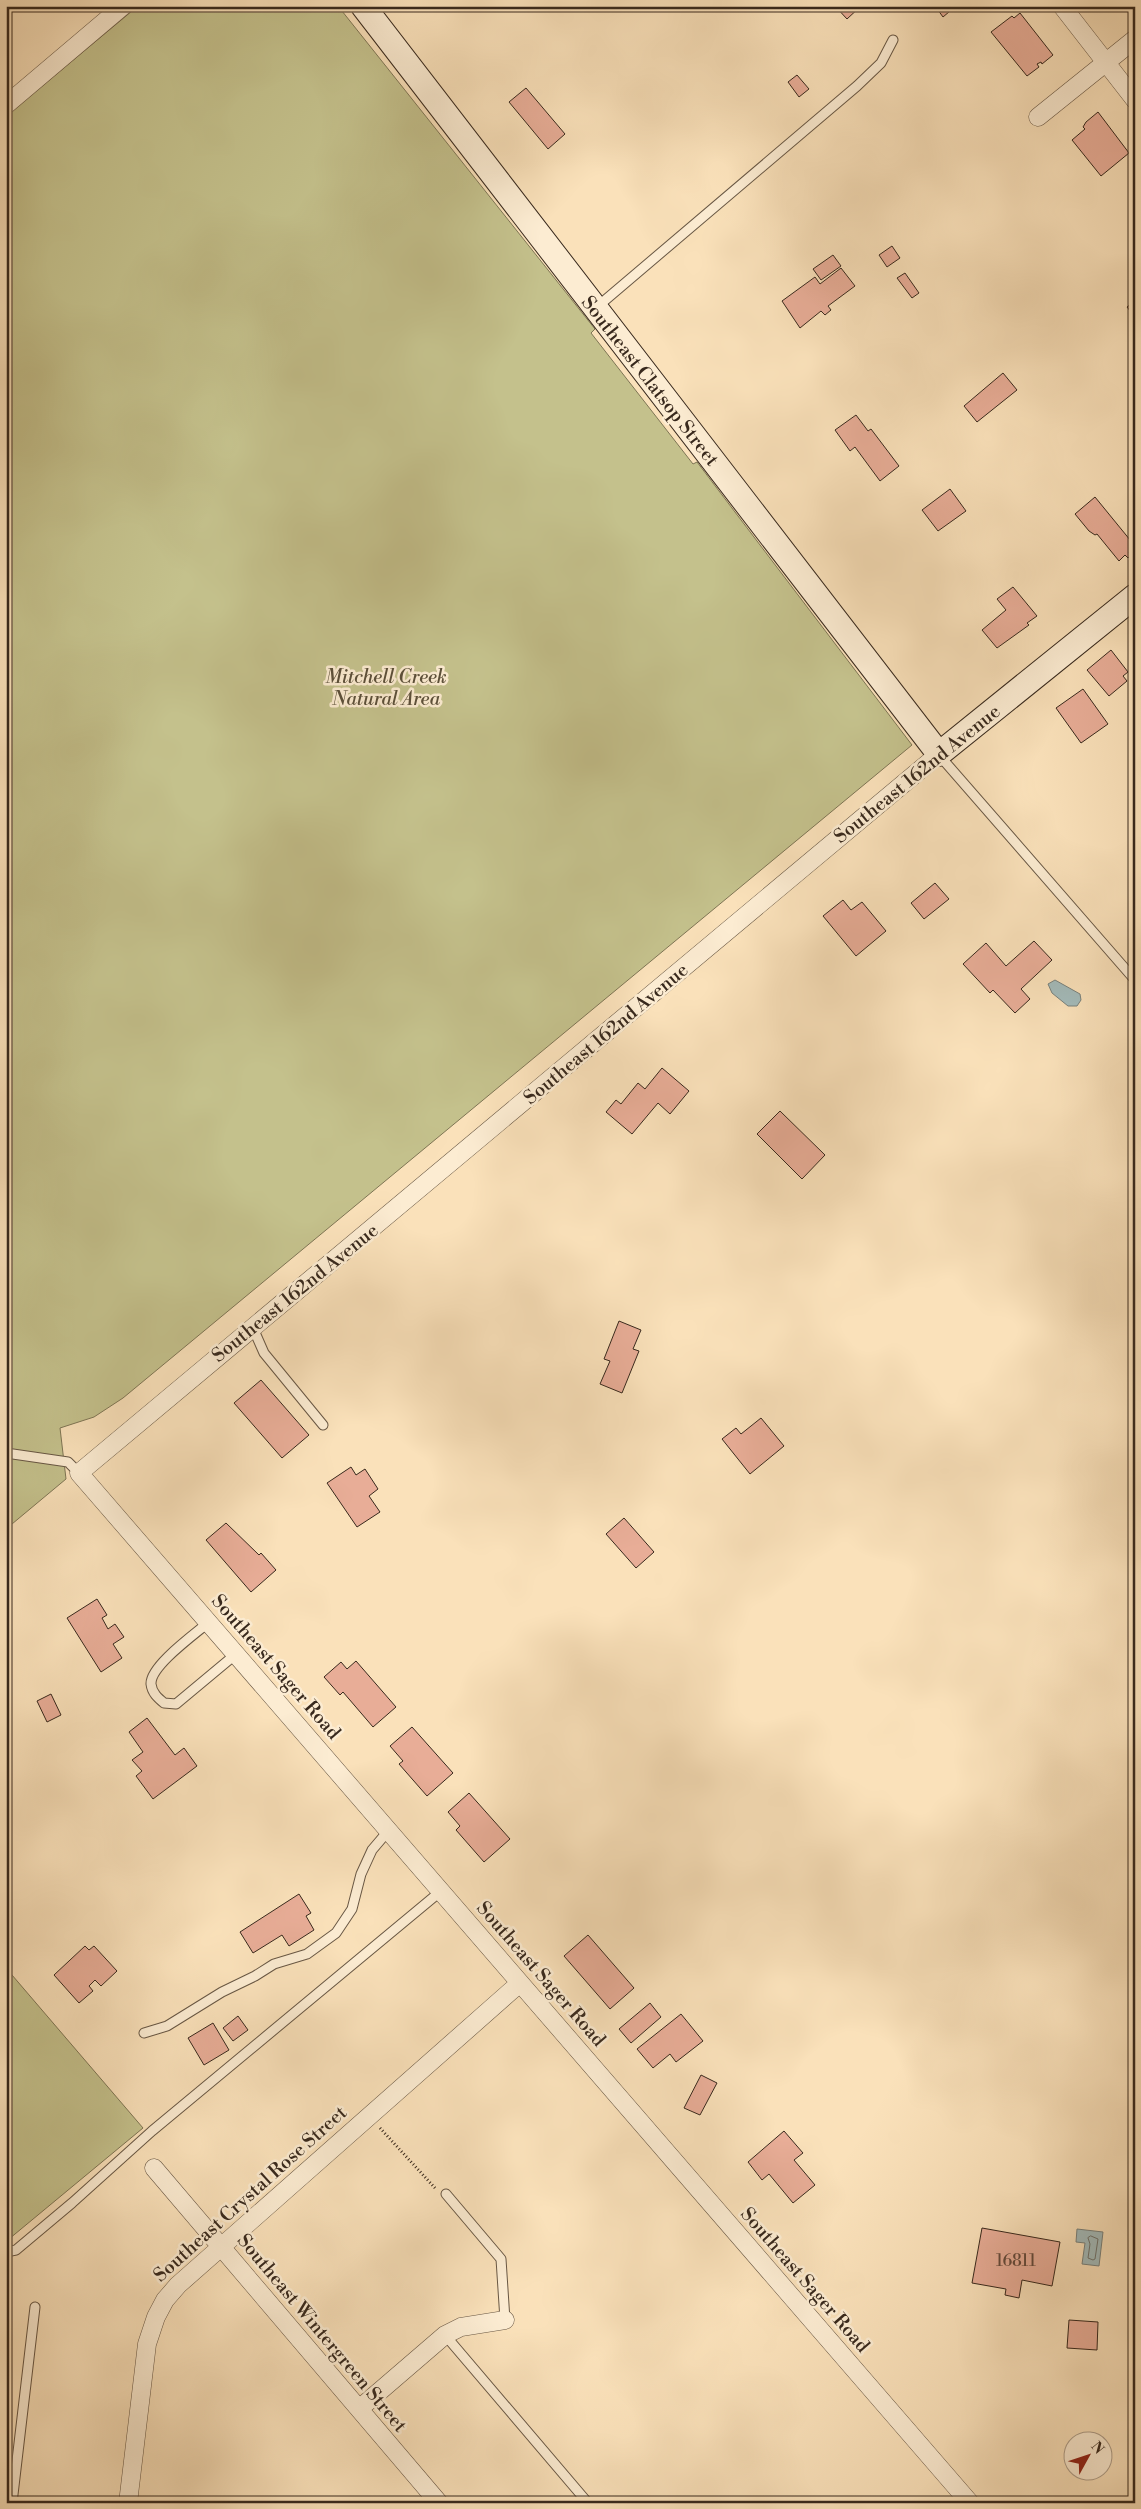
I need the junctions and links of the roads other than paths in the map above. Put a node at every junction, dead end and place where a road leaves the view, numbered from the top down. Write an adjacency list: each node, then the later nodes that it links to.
1 (123, 6): 8 (street)
2 (362, 6): 10 (street, Southeast Clatsop Street)
3 (1062, 6): 6 (street)
4 (1135, 39): 6 (street)
5 (893, 40): 10 (lane)
6 (1106, 63): 7 (street); 9 (street)
7 (1135, 100)
8 (6, 105)
9 (1038, 118)
10 (594, 308): 12 (street, Southeast Clatsop Street)
11 (1135, 596): 12 (street, Southeast 162nd Avenue)
12 (939, 754): 13 (lane); 14 (street, Southeast 162nd Avenue)
13 (1135, 980)
14 (253, 1328): 15 (lane); 17 (street, Southeast 162nd Avenue)
15 (323, 1425)
16 (6, 1453): 17 (lane)
17 (79, 1473): 18 (street, Southeast Sager Road)
18 (209, 1622): 19 (street, Southeast Sager Road); 19 (lane)
19 (236, 1654): 20 (street, Southeast Sager Road)
20 (389, 1830): 21 (street, Southeast Sager Road); 23 (lane)
21 (441, 1891): 22 (street, Southeast Sager Road); 27 (lane)
22 (520, 1983): 26 (street, Southeast Crystal Rose Street); 36 (street, Southeast Sager Road)
23 (144, 2033)
24 (154, 2168): 26 (street, Southeast Wintergreen Street)
25 (446, 2194): 29 (lane)
26 (221, 2247): 31 (street, Southeast Wintergreen Street); 33 (street, Southeast Crystal Rose Street)
27 (6, 2252)
28 (35, 2307): 32 (lane)
29 (505, 2320): 30 (street)
30 (445, 2335): 31 (street); 35 (lane)
31 (358, 2409): 34 (street, Southeast Wintergreen Street)
32 (12, 2503)
33 (128, 2503)
34 (439, 2503)
35 (588, 2503)
36 (970, 2503)

